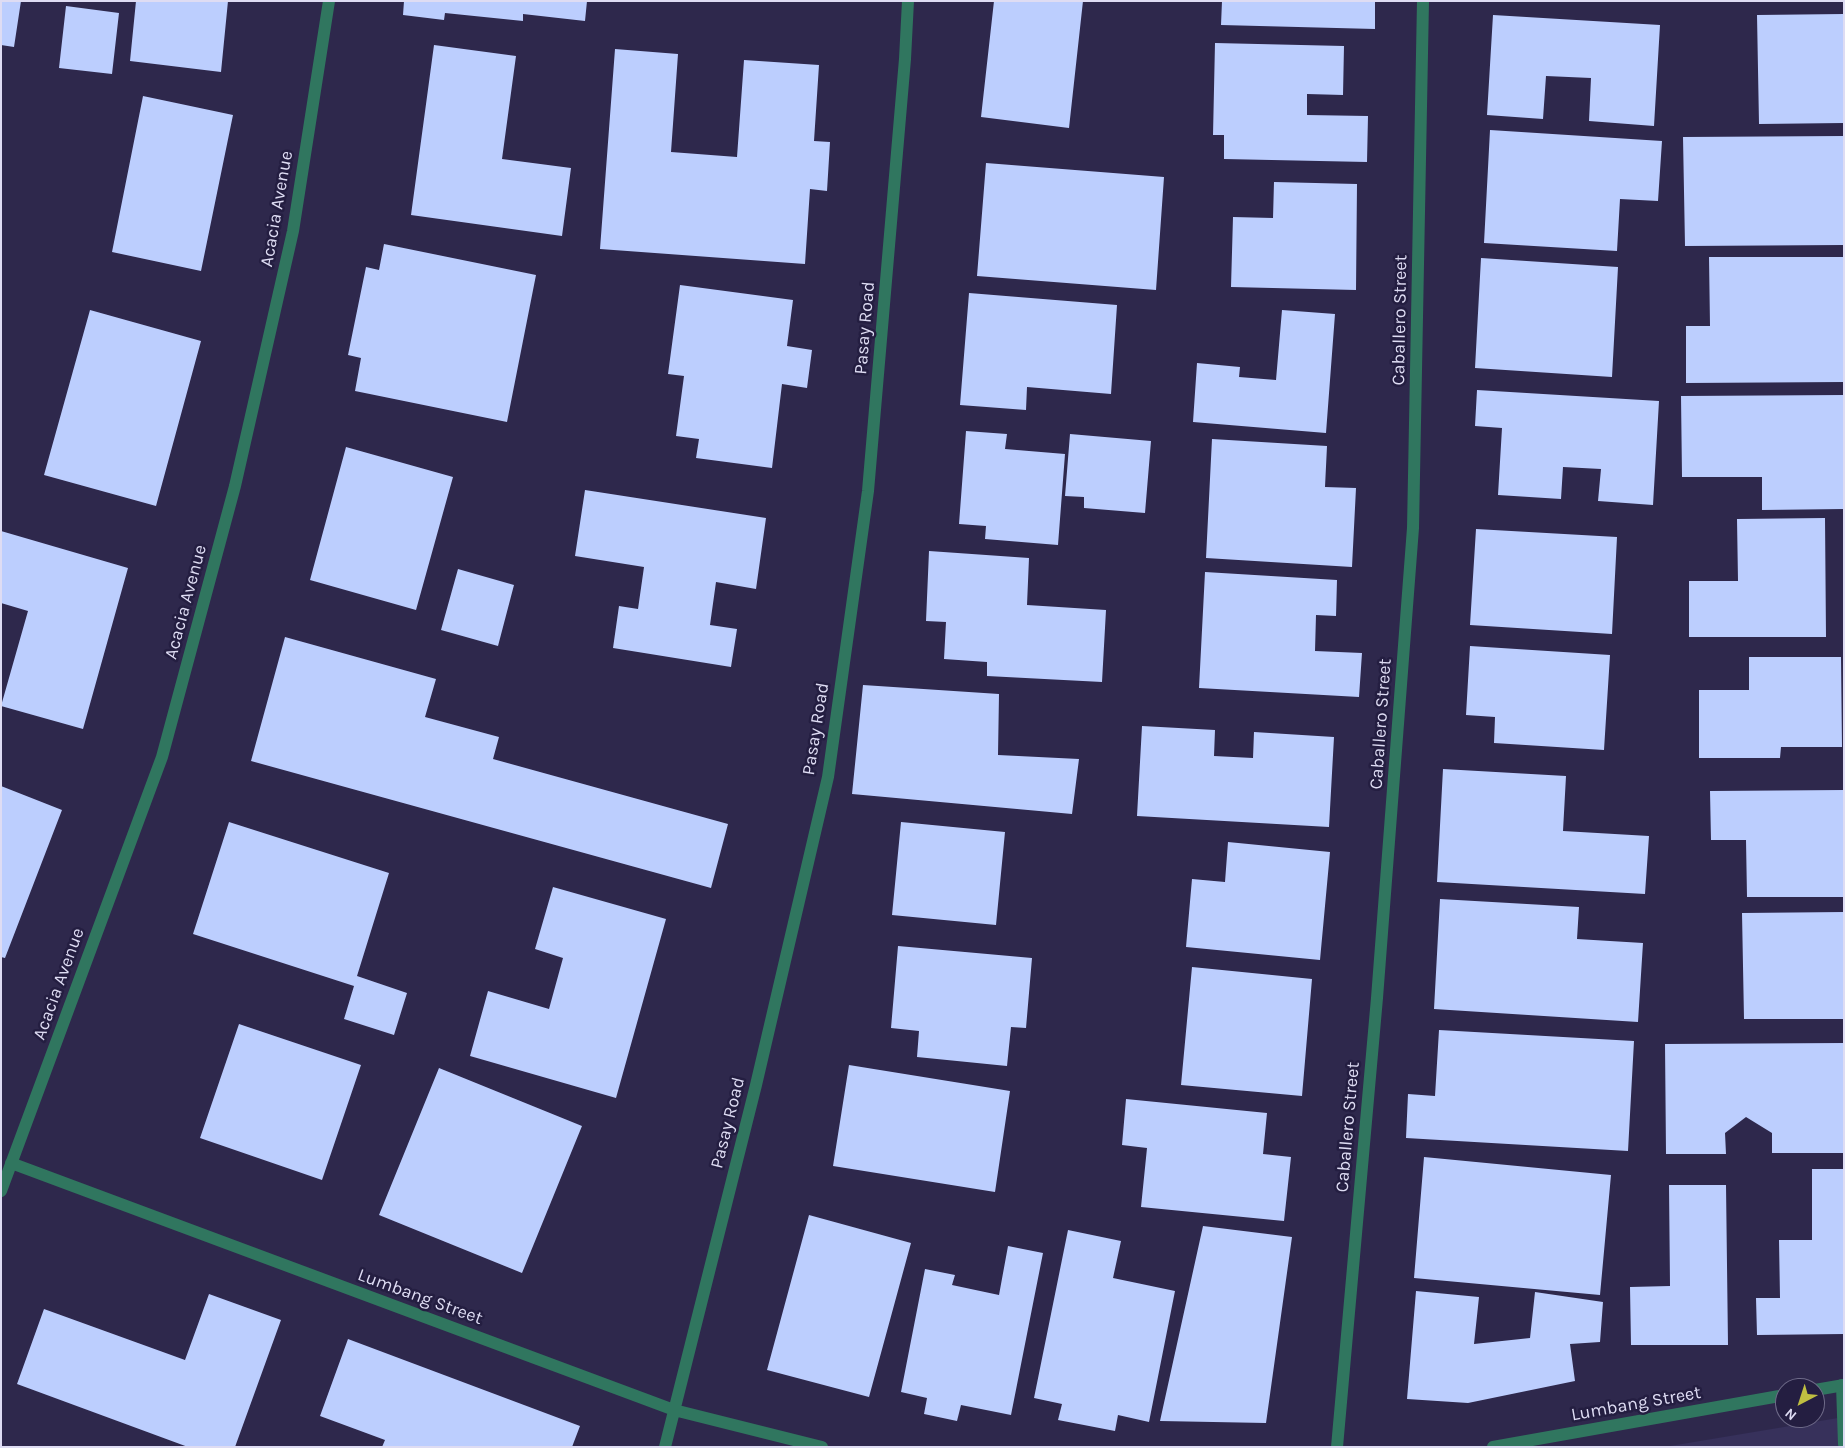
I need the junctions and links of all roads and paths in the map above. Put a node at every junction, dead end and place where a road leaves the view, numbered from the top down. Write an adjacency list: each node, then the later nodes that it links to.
1 (329, 1): 4 (street, Acacia Avenue)
2 (908, 1): 9 (street, Pasay Road)
3 (1423, 1): 13 (street, Caballero Street)
4 (11, 1163): 5 (street, Acacia Avenue); 9 (street, Lumbang Street)
5 (1, 1191)
6 (1843, 1385): 7 (street); 10 (street)
7 (1825, 1388)
8 (1775, 1397): 14 (street, Lumbang Street)
9 (674, 1410): 11 (street, Pasay Road); 12 (street, Lumbang Street)
10 (1844, 1444)
11 (665, 1447)
12 (822, 1447)
13 (1337, 1447)
14 (1493, 1447)

